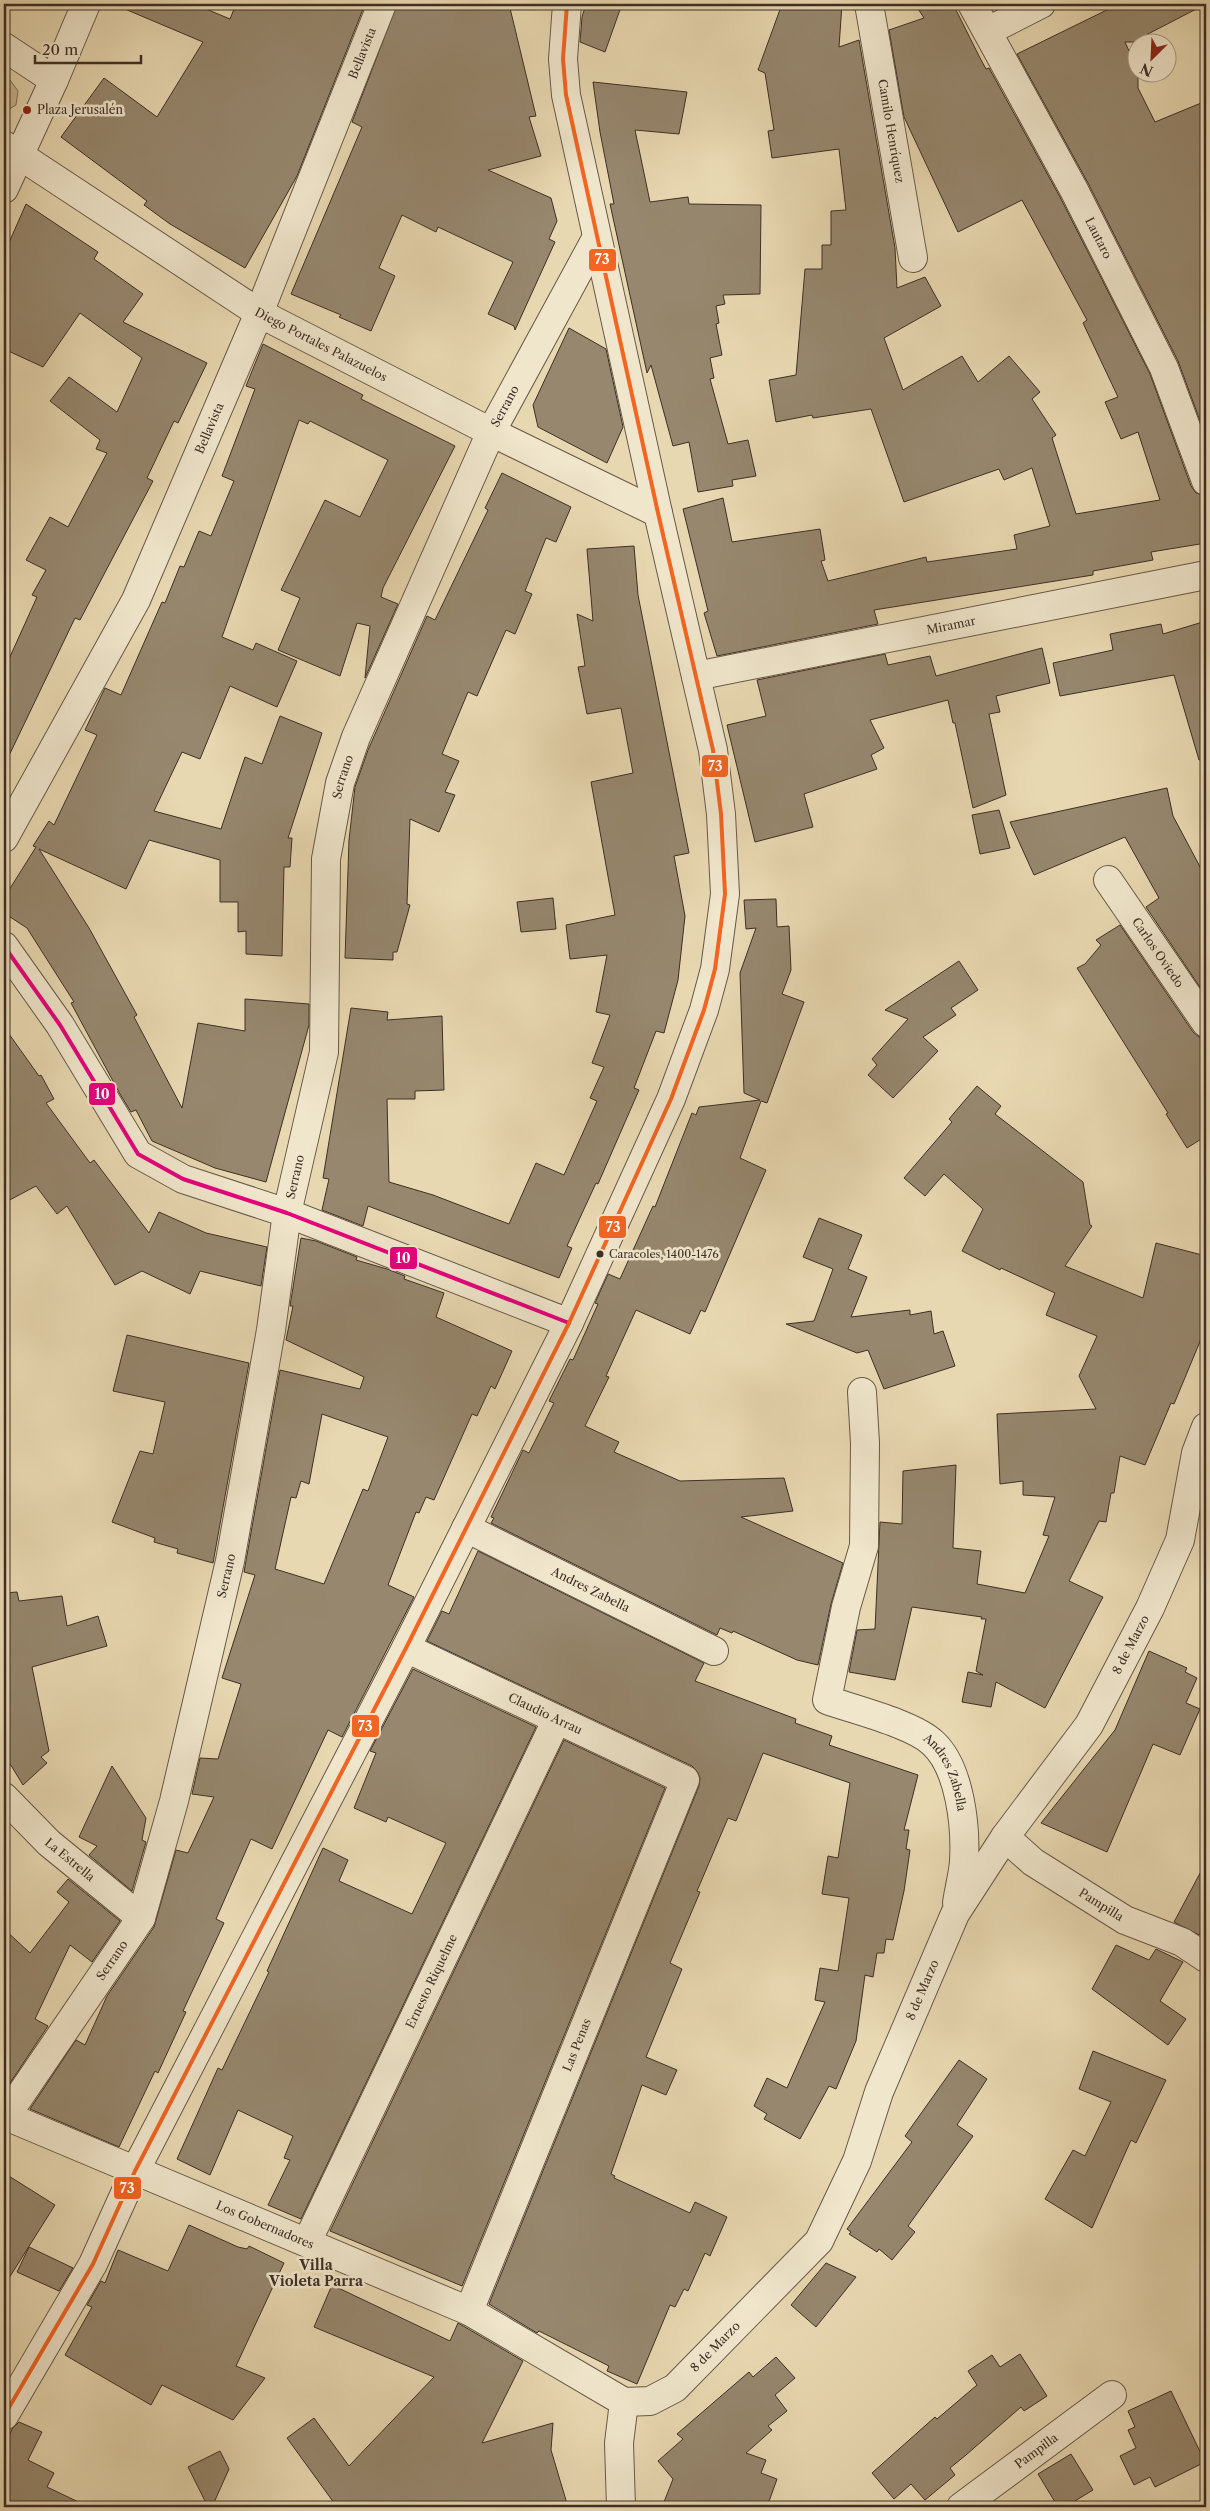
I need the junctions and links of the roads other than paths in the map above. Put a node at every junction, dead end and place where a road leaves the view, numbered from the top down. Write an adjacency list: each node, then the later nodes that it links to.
1 (86, 4): 9 (street)
2 (382, 4): 14 (street, Bellavista)
3 (568, 4): 12 (street)
4 (869, 4): 13 (street, Camilo Henríquez)
5 (972, 4): 7 (street, Lautaro)
6 (1041, 4): 7 (street)
7 (988, 32): 16 (street, Lautaro)
8 (4, 47): 9 (street)
9 (54, 80): 10 (street)
10 (11, 150): 11 (street); 14 (street, Diego Portales Palazuelos)
11 (4, 189)
12 (597, 237): 15 (street, Serrano); 17 (street)
13 (913, 258)
14 (259, 313): 15 (street, Diego Portales Palazuelos); 20 (street, Bellavista)
15 (491, 432): 17 (street, Diego Portales Palazuelos); 24 (street, Serrano)
16 (1206, 481)
17 (658, 513): 19 (street)
18 (1206, 575): 19 (street, Miramar)
19 (696, 676): 25 (street)
20 (4, 838)
21 (1108, 880): 23 (street, Carlos Oviedo)
22 (4, 946): 24 (street)
23 (1206, 1023)
24 (287, 1214): 25 (street); 36 (street, Serrano)
25 (569, 1323): 28 (street)
26 (862, 1392): 35 (street, Andres Zabella)
27 (1206, 1426): 34 (street, 8 de Marzo)
28 (466, 1528): 29 (street); 30 (street, Andres Zabella)
29 (406, 1648): 31 (street, Claudio Arrau); 39 (street)
30 (714, 1651)
31 (556, 1720): 32 (street, Claudio Arrau); 40 (street, Ernesto Riquelme)
32 (685, 1780): 41 (street, Las Penas)
33 (4, 1797): 36 (street, La Estrella)
34 (1005, 1836): 35 (street, 8 de Marzo); 37 (street, Pampilla)
35 (955, 1914): 43 (street, 8 de Marzo)
36 (141, 1918): 38 (street, Serrano)
37 (1206, 1958)
38 (5, 2118): 39 (street, Los Gobernadores)
39 (135, 2171): 40 (street, Los Gobernadores); 44 (street)
40 (307, 2242): 41 (street, Los Gobernadores)
41 (469, 2311): 43 (street, Los Gobernadores)
42 (1112, 2395): 46 (street, Pampilla)
43 (624, 2402): 45 (street)
44 (4, 2416)
45 (621, 2507)
46 (961, 2507)

